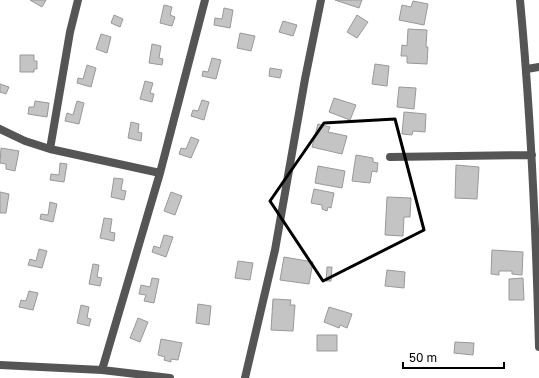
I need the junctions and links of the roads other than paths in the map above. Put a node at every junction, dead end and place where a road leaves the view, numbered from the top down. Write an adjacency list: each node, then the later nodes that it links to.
1 (78, 0): 8 (street)
2 (205, 0): 11 (street)
3 (321, 0): 17 (street)
4 (520, 0): 6 (street)
5 (539, 67): 6 (street)
6 (527, 69): 9 (street)
7 (0, 129): 8 (street)
8 (50, 149): 11 (street)
9 (532, 155): 10 (street); 12 (street)
10 (390, 157)
11 (160, 173): 15 (street)
12 (537, 222): 13 (street)
13 (539, 347)
14 (0, 365): 15 (street)
15 (102, 370): 16 (street)
16 (165, 378)
17 (244, 378)

